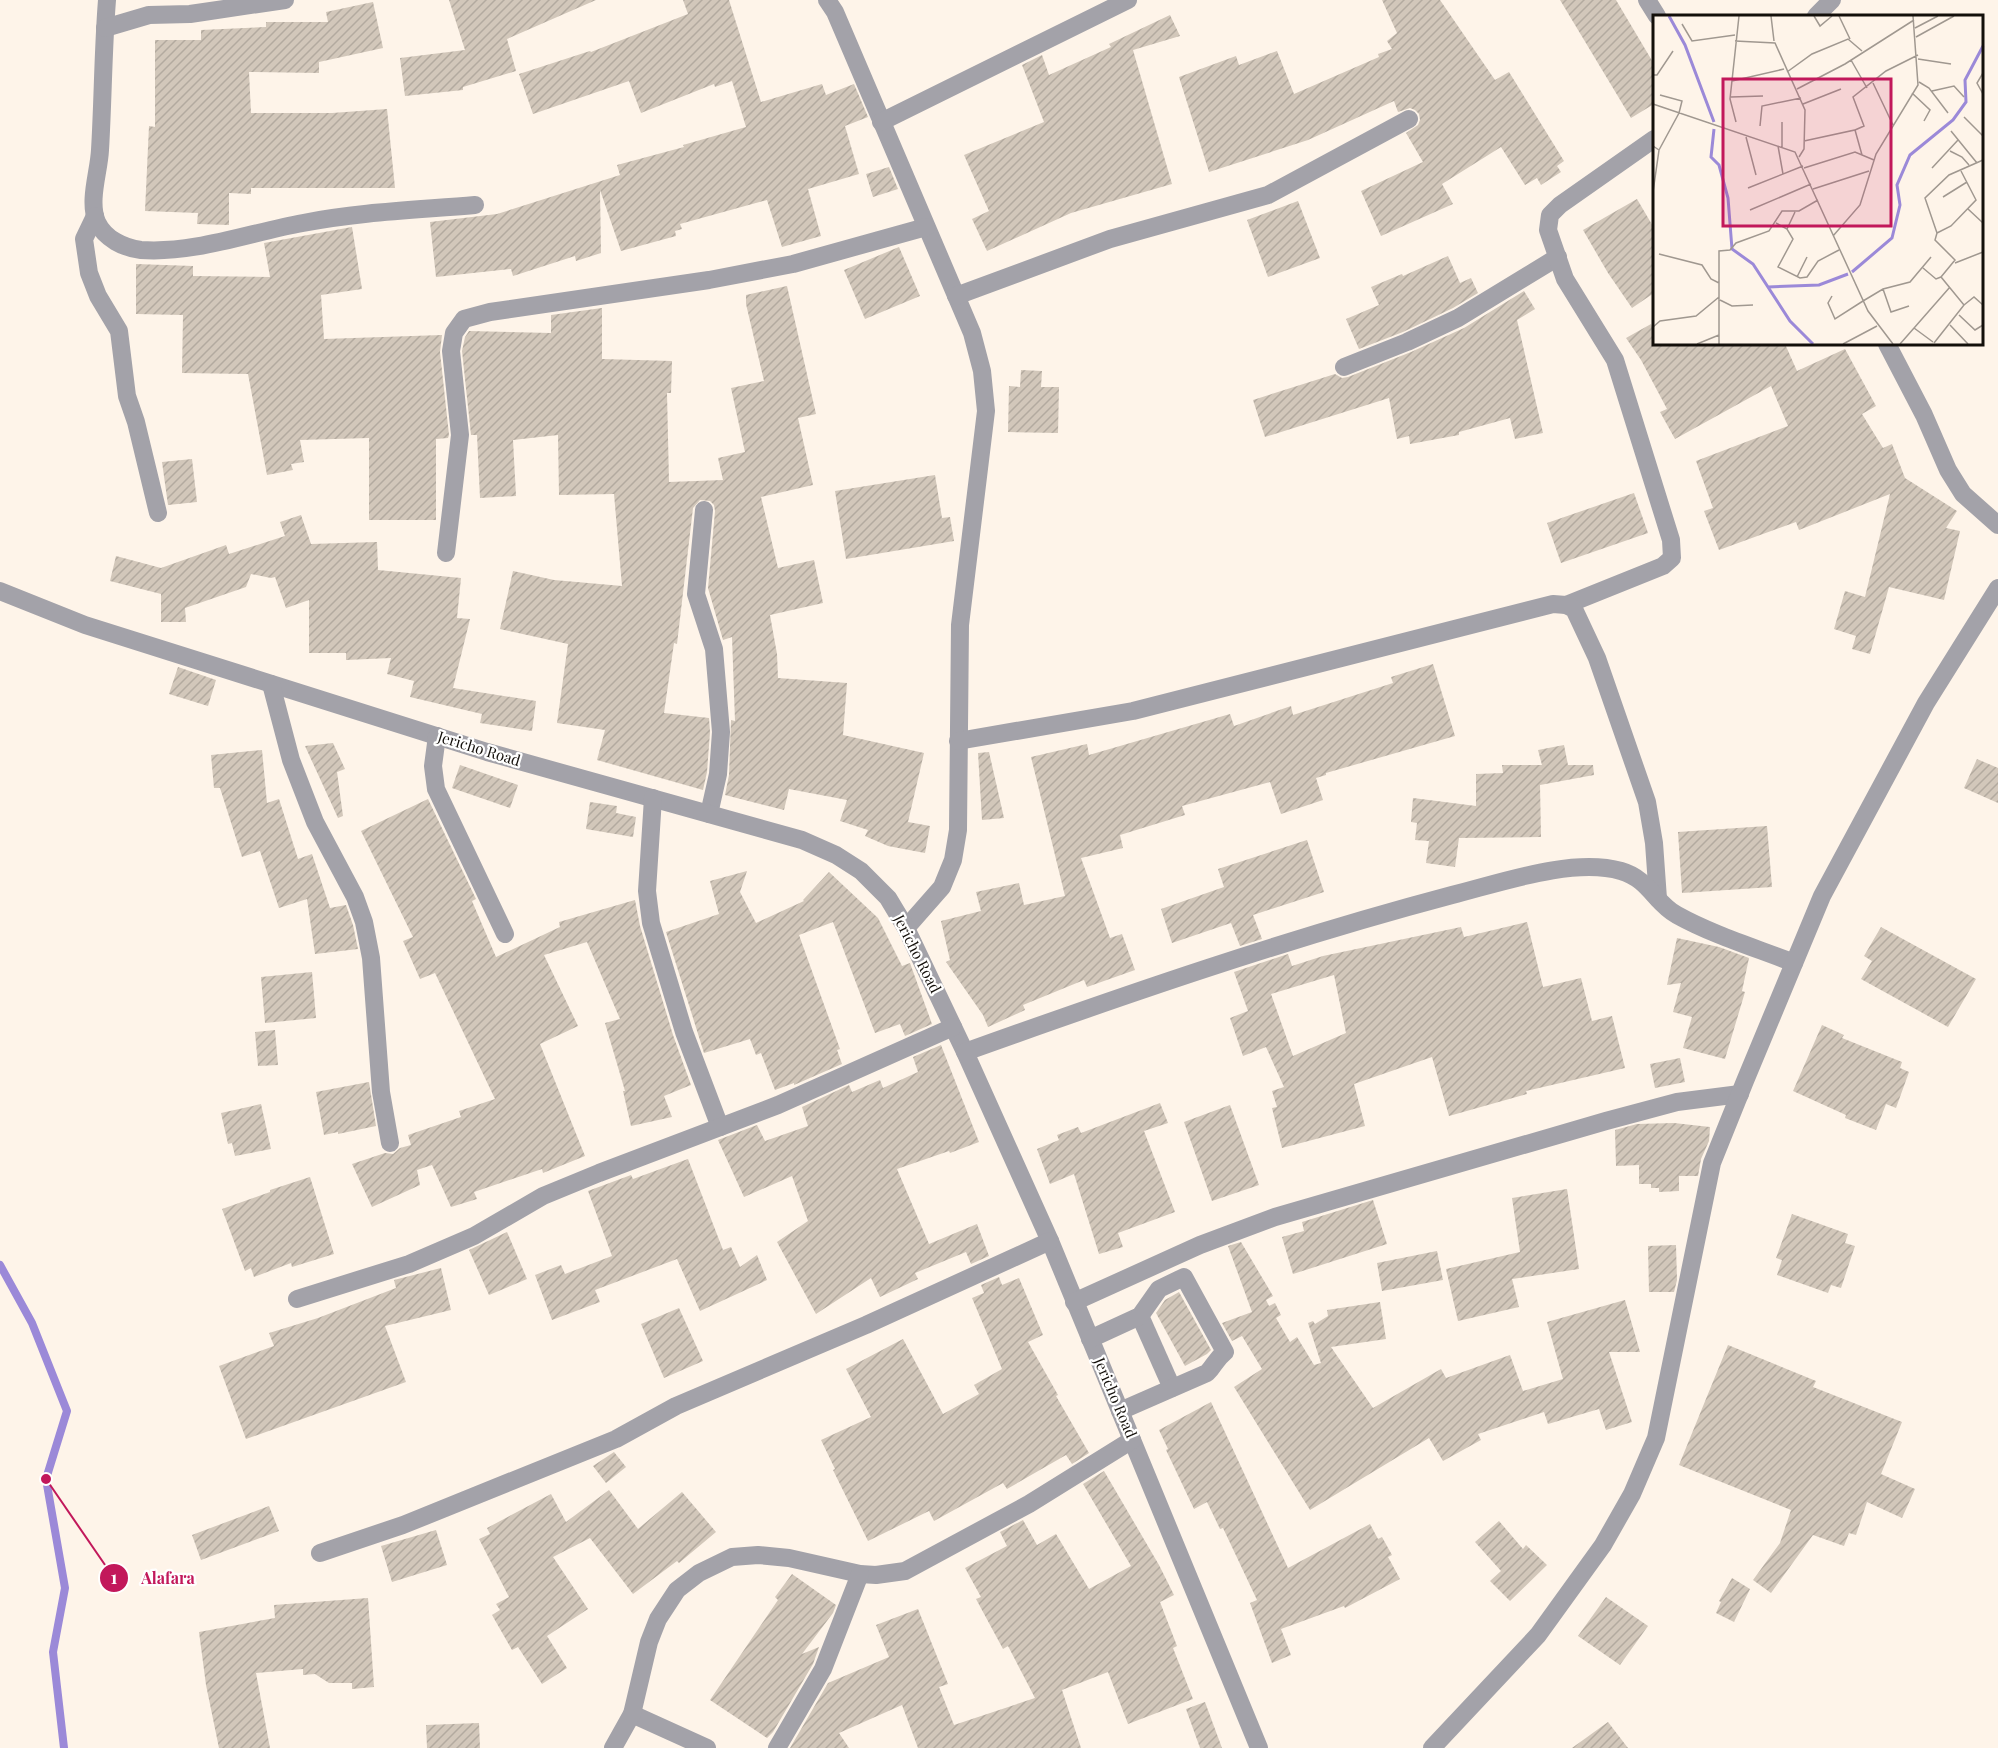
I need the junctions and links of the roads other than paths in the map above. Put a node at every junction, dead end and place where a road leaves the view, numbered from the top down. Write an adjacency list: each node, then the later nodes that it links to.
1 (107, 0): 9 (street)
2 (285, 0): 9 (street)
3 (827, 0): 11 (street)
4 (1128, 0): 11 (street)
5 (1647, 0): 7 (street)
6 (1832, 0): 8 (street)
7 (1656, 15)
8 (1817, 15)
9 (105, 28): 14 (street)
10 (1409, 119): 17 (street)
11 (881, 122): 15 (street)
12 (1653, 140): 16 (street)
13 (475, 205): 14 (street)
14 (95, 216): 21 (street)
15 (926, 227): 17 (street); 23 (street)
16 (1558, 256): 19 (street); 26 (street)
17 (956, 296): 29 (street)
18 (1888, 345): 22 (street)
19 (1344, 367)
20 (704, 510): 31 (street)
21 (158, 513)
22 (1998, 525)
23 (446, 554)
24 (1998, 588): 35 (street)
25 (0, 591): 27 (street, Jericho Road)
26 (1566, 605): 29 (street); 32 (street)
27 (271, 684): 28 (street, Jericho Road); 40 (street)
28 (437, 736): 30 (street, Jericho Road); 34 (street)
29 (958, 741): 33 (street)
30 (653, 798): 31 (street, Jericho Road); 39 (street)
31 (708, 814): 33 (street, Jericho Road)
32 (1658, 898): 35 (street); 37 (street)
33 (906, 928): 36 (street, Jericho Road)
34 (505, 934)
35 (1794, 963): 38 (street)
36 (953, 1027): 37 (street, Jericho Road); 39 (street)
37 (965, 1052): 41 (street, Jericho Road)
38 (1740, 1094): 43 (street); 56 (street)
39 (720, 1127): 42 (street)
40 (390, 1143)
41 (1050, 1241): 43 (street, Jericho Road); 49 (street)
42 (297, 1299)
43 (1074, 1302): 45 (street, Jericho Road)
44 (1140, 1316): 45 (street); 46 (street); 46 (street)
45 (1090, 1339): 47 (street, Jericho Road)
46 (1172, 1388): 47 (street)
47 (1120, 1411): 48 (street, Jericho Road)
48 (1132, 1440): 50 (street); 55 (street, Jericho Road)
49 (320, 1553)
50 (860, 1574): 51 (street); 54 (street)
51 (632, 1714): 52 (street); 53 (street)
52 (613, 1748)
53 (707, 1748)
54 (777, 1748)
55 (1259, 1748)
56 (1432, 1748)

